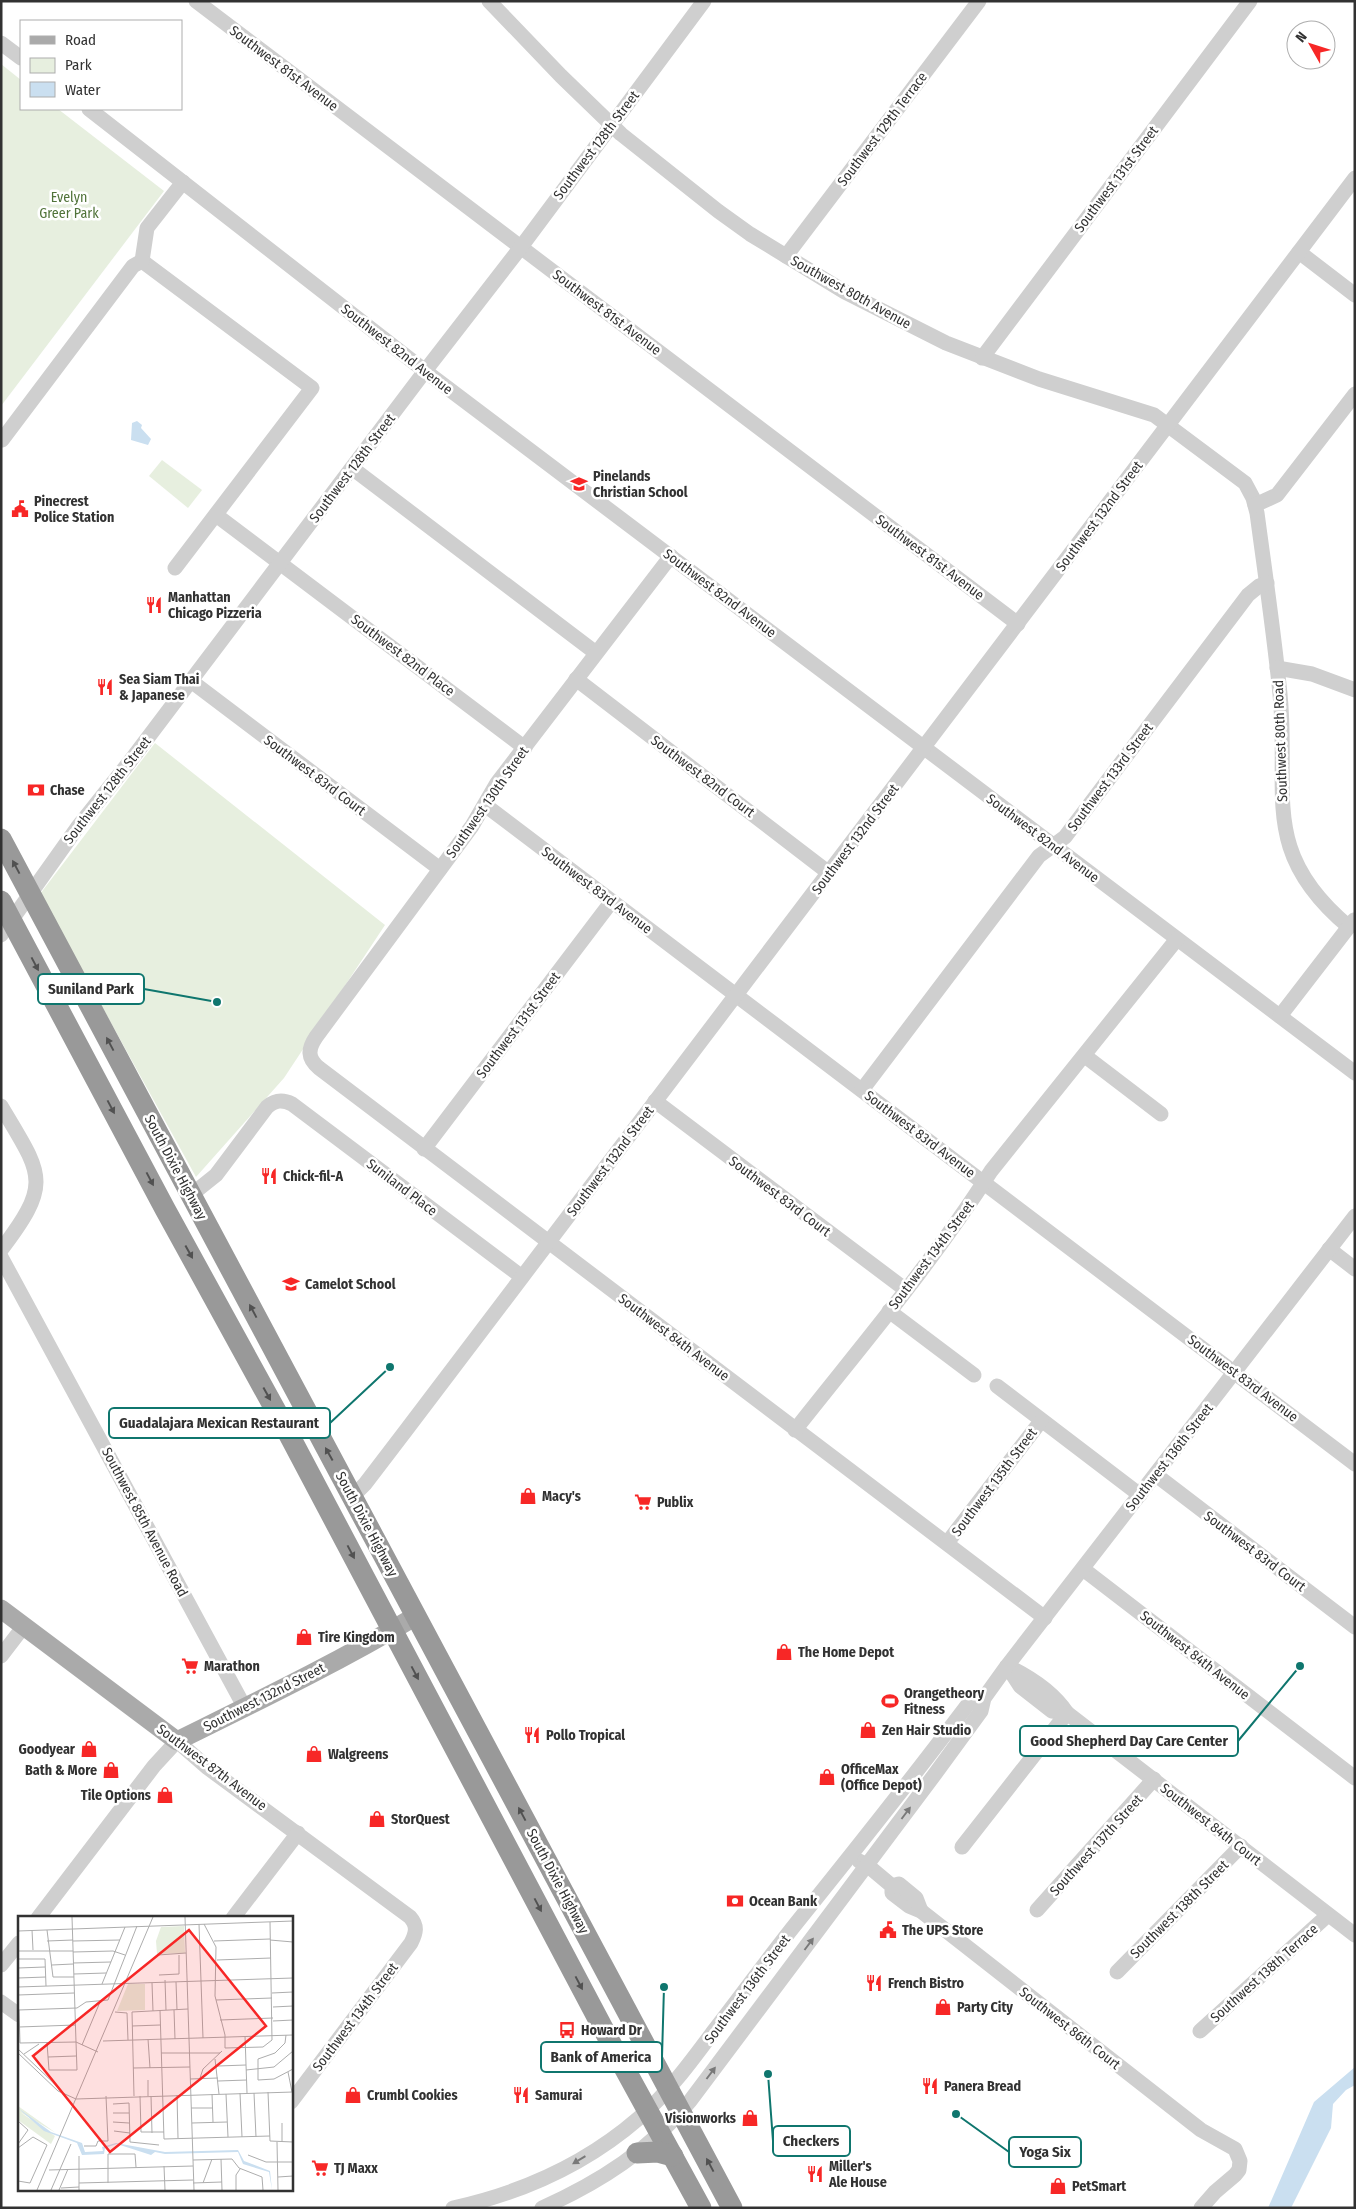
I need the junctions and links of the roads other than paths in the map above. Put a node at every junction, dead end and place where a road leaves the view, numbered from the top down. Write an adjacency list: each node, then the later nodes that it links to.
1 (196, 1): 12 (street, Southwest 81st Avenue)
2 (489, 1): 9 (street, Southwest 80th Avenue)
3 (704, 1): 9 (street, Southwest 128th Street)
4 (978, 1): 14 (street, Southwest 129th Terrace)
5 (1250, 1): 17 (street, Southwest 131st Street)
6 (1, 43): 7 (street)
7 (20, 57)
8 (90, 110): 11 (street, Southwest 82nd Avenue)
9 (611, 125): 12 (street, Southwest 128th Street); 14 (street, Southwest 80th Avenue)
10 (1355, 178): 13 (street, Southwest 132nd Street)
11 (187, 185): 15 (street); 18 (street, Southwest 82nd Avenue)
12 (521, 247): 18 (street, Southwest 128th Street); 29 (street, Southwest 81st Avenue)
13 (1299, 252): 16 (street); 20 (street, Southwest 132nd Street)
14 (786, 256): 17 (street, Southwest 80th Avenue)
15 (142, 260): 21 (street); 24 (street)
16 (1355, 295)
17 (982, 358): 20 (street, Southwest 80th Avenue)
18 (425, 371): 22 (street, Southwest 128th Street); 25 (street, Southwest 82nd Avenue)
19 (1355, 394): 23 (street)
20 (1168, 424): 23 (street, Southwest 80th Avenue); 29 (street, Southwest 132nd Street)
21 (2, 440)
22 (352, 468): 26 (street, Southwest 128th Street); 30 (street)
23 (1255, 506): 28 (street, Southwest 80th Road)
24 (216, 515): 26 (street, Southwest 82nd Place); 27 (street)
25 (671, 556): 30 (street, Southwest 130th Street); 36 (street, Southwest 82nd Avenue)
26 (280, 564): 33 (street, Southwest 128th Street); 35 (street, Southwest 82nd Place)
27 (175, 568)
28 (1267, 583): 31 (street, Southwest 80th Road); 39 (street, Southwest 133rd Street)
29 (1018, 624): 36 (street, Southwest 132nd Street)
30 (596, 653): 32 (street, Southwest 130th Street)
31 (1277, 668): 34 (street); 45 (street, Southwest 80th Road)
32 (576, 680): 35 (street, Southwest 130th Street); 41 (street, Southwest 82nd Court)
33 (191, 681): 40 (street, Southwest 83rd Court); 42 (street, Southwest 128th Street)
34 (1355, 690)
35 (525, 748): 37 (street, Southwest 130th Street)
36 (924, 748): 39 (street, Southwest 82nd Avenue); 41 (street, Southwest 132nd Street)
37 (485, 805): 40 (street, Southwest 130th Street); 44 (street, Southwest 83rd Avenue)
38 (1, 839): 42 (highway, South Dixie Highway, one-way to 38)
39 (1053, 846): 47 (street, Southwest 82nd Avenue); 53 (street, Southwest 133rd Street)
40 (440, 869): 50 (street, Southwest 130th Street)
41 (829, 873): 48 (street, Southwest 132nd Street)
42 (30, 894): 46 (street, Southwest 128th Street); 59 (highway, South Dixie Highway, one-way to 42)
43 (1, 901): 46 (highway, South Dixie Highway)
44 (612, 901): 48 (street, Southwest 83rd Avenue); 57 (street, Southwest 131st Street)
45 (1352, 923): 49 (street)
46 (7, 928): 60 (highway, South Dixie Highway, one-way to 60)
47 (1177, 939): 49 (street, Southwest 82nd Avenue); 51 (street, Southwest 134th Street)
48 (736, 995): 53 (street, Southwest 83rd Avenue); 54 (street, Southwest 132nd Street)
49 (1280, 1016): 52 (street, Southwest 82nd Avenue)
50 (309, 1052): 57 (street, Southwest 84th Avenue)
51 (1084, 1056): 56 (street); 58 (street, Southwest 134th Street)
52 (1355, 1073)
53 (862, 1090): 58 (street, Southwest 83rd Avenue)
54 (655, 1101): 62 (street, Southwest 132nd Street); 68 (street, Southwest 83rd Court)
55 (1, 1106): 64 (street)
56 (1160, 1114)
57 (424, 1149): 62 (street, Southwest 84th Avenue)
58 (984, 1182): 68 (street, Southwest 134th Street); 70 (street, Southwest 83rd Avenue)
59 (191, 1195): 60 (highway); 67 (street, Suniland Place); 78 (highway, South Dixie Highway, one-way to 59)
60 (165, 1209): 79 (highway, South Dixie Highway, one-way to 79)
61 (1355, 1216): 63 (street, Southwest 136th Street)
62 (549, 1243): 67 (street, Southwest 132nd Street); 74 (street, Southwest 84th Avenue)
63 (1329, 1249): 66 (street); 70 (street, Southwest 136th Street)
64 (1, 1250)
65 (1, 1257): 91 (street, Southwest 85th Avenue Road)
66 (1355, 1269)
67 (522, 1277): 78 (street, Southwest 132nd Street)
68 (906, 1290): 69 (street, Southwest 134th Street)
69 (889, 1311): 71 (street); 74 (street, Southwest 134th Street)
70 (1235, 1372): 75 (street, Southwest 83rd Avenue); 76 (street, Southwest 136th Street)
71 (974, 1375)
72 (997, 1386): 73 (street)
73 (1041, 1421): 77 (street); 80 (street, Southwest 135th Street)
74 (795, 1430): 80 (street, Southwest 84th Avenue)
75 (1355, 1464)
76 (1156, 1475): 77 (street, Southwest 136th Street); 86 (street, Southwest 83rd Court)
77 (1140, 1495): 81 (street, Southwest 136th Street)
78 (352, 1497): 79 (highway); 83 (highway, South Dixie Highway)
79 (328, 1509): 87 (highway, South Dixie Highway, one-way to 87)
80 (947, 1543): 84 (street, Southwest 84th Avenue)
81 (1083, 1569): 84 (street, Southwest 136th Street); 94 (street, Southwest 84th Avenue)
82 (1, 1609): 85 (main road, Southwest 87th Avenue)
83 (416, 1616): 87 (main road, Southwest 132nd Street); 99 (highway, South Dixie Highway, one-way to 83)
84 (1045, 1618): 89 (street, Southwest 136th Street)
85 (24, 1626): 88 (street); 93 (main road, Southwest 87th Avenue)
86 (1355, 1627)
87 (392, 1630): 91 (main road, Southwest 132nd Street); 102 (highway, South Dixie Highway, one-way to 102)
88 (1, 1656)
89 (1007, 1666): 90 (street, Southwest 136th Street); 92 (street, Southwest 84th Court)
90 (984, 1698): 100 (street, Southwest 136th Street); 101 (street, Southwest 136th Street, one-way to 90)
91 (245, 1708): 93 (main road, Southwest 132nd Street)
92 (1067, 1713): 95 (street, Southwest 84th Court); 98 (street)
93 (177, 1741): 96 (street, Southwest 87th Avenue); 105 (street, Southwest 132nd Street)
94 (1355, 1778)
95 (1154, 1780): 97 (street, Southwest 84th Court); 103 (street, Southwest 137th Street)
96 (298, 1833): 106 (street); 107 (street, Southwest 87th Avenue)
97 (1241, 1846): 104 (street, Southwest 84th Court); 111 (street, Southwest 138th Street)
98 (962, 1847)
99 (544, 1857): 102 (street); 115 (highway, South Dixie Highway)
100 (851, 1858): 101 (street); 115 (street, Southwest 136th Street)
101 (867, 1865): 118 (street, Southwest 136th Street, one-way to 101); 126 (street, Southwest 86th Court)
102 (520, 1870): 117 (highway, South Dixie Highway, one-way to 117)
103 (1038, 1910)
104 (1328, 1915): 108 (street, Southwest 84th Court); 114 (street, Southwest 138th Terrace)
105 (40, 1916)
106 (235, 1916)
107 (416, 1930): 116 (street, Southwest 134th Street)
108 (1355, 1936)
109 (18, 1944): 110 (street)
110 (1, 1965)
111 (1117, 1972)
112 (1, 2002): 113 (street)
113 (18, 2014)
114 (1200, 2031)
115 (669, 2088): 117 (street, Southwest 136th Street); 118 (highway, South Dixie Highway)
116 (292, 2101)
117 (648, 2110): 119 (highway, South Dixie Highway); 122 (street, Southwest 136th Street, one-way to 122)
118 (681, 2112): 119 (street, Southwest 136th Street); 125 (highway, South Dixie Highway, one-way to 118)
119 (662, 2134): 120 (street, Southwest 136th Street); 121 (highway, South Dixie Highway)
120 (637, 2153): 121 (highway); 123 (street, Southwest 136th Street)
121 (673, 2156): 124 (highway, South Dixie Highway)
122 (453, 2208)
123 (542, 2208)
124 (701, 2208)
125 (732, 2208)
126 (1201, 2208)

